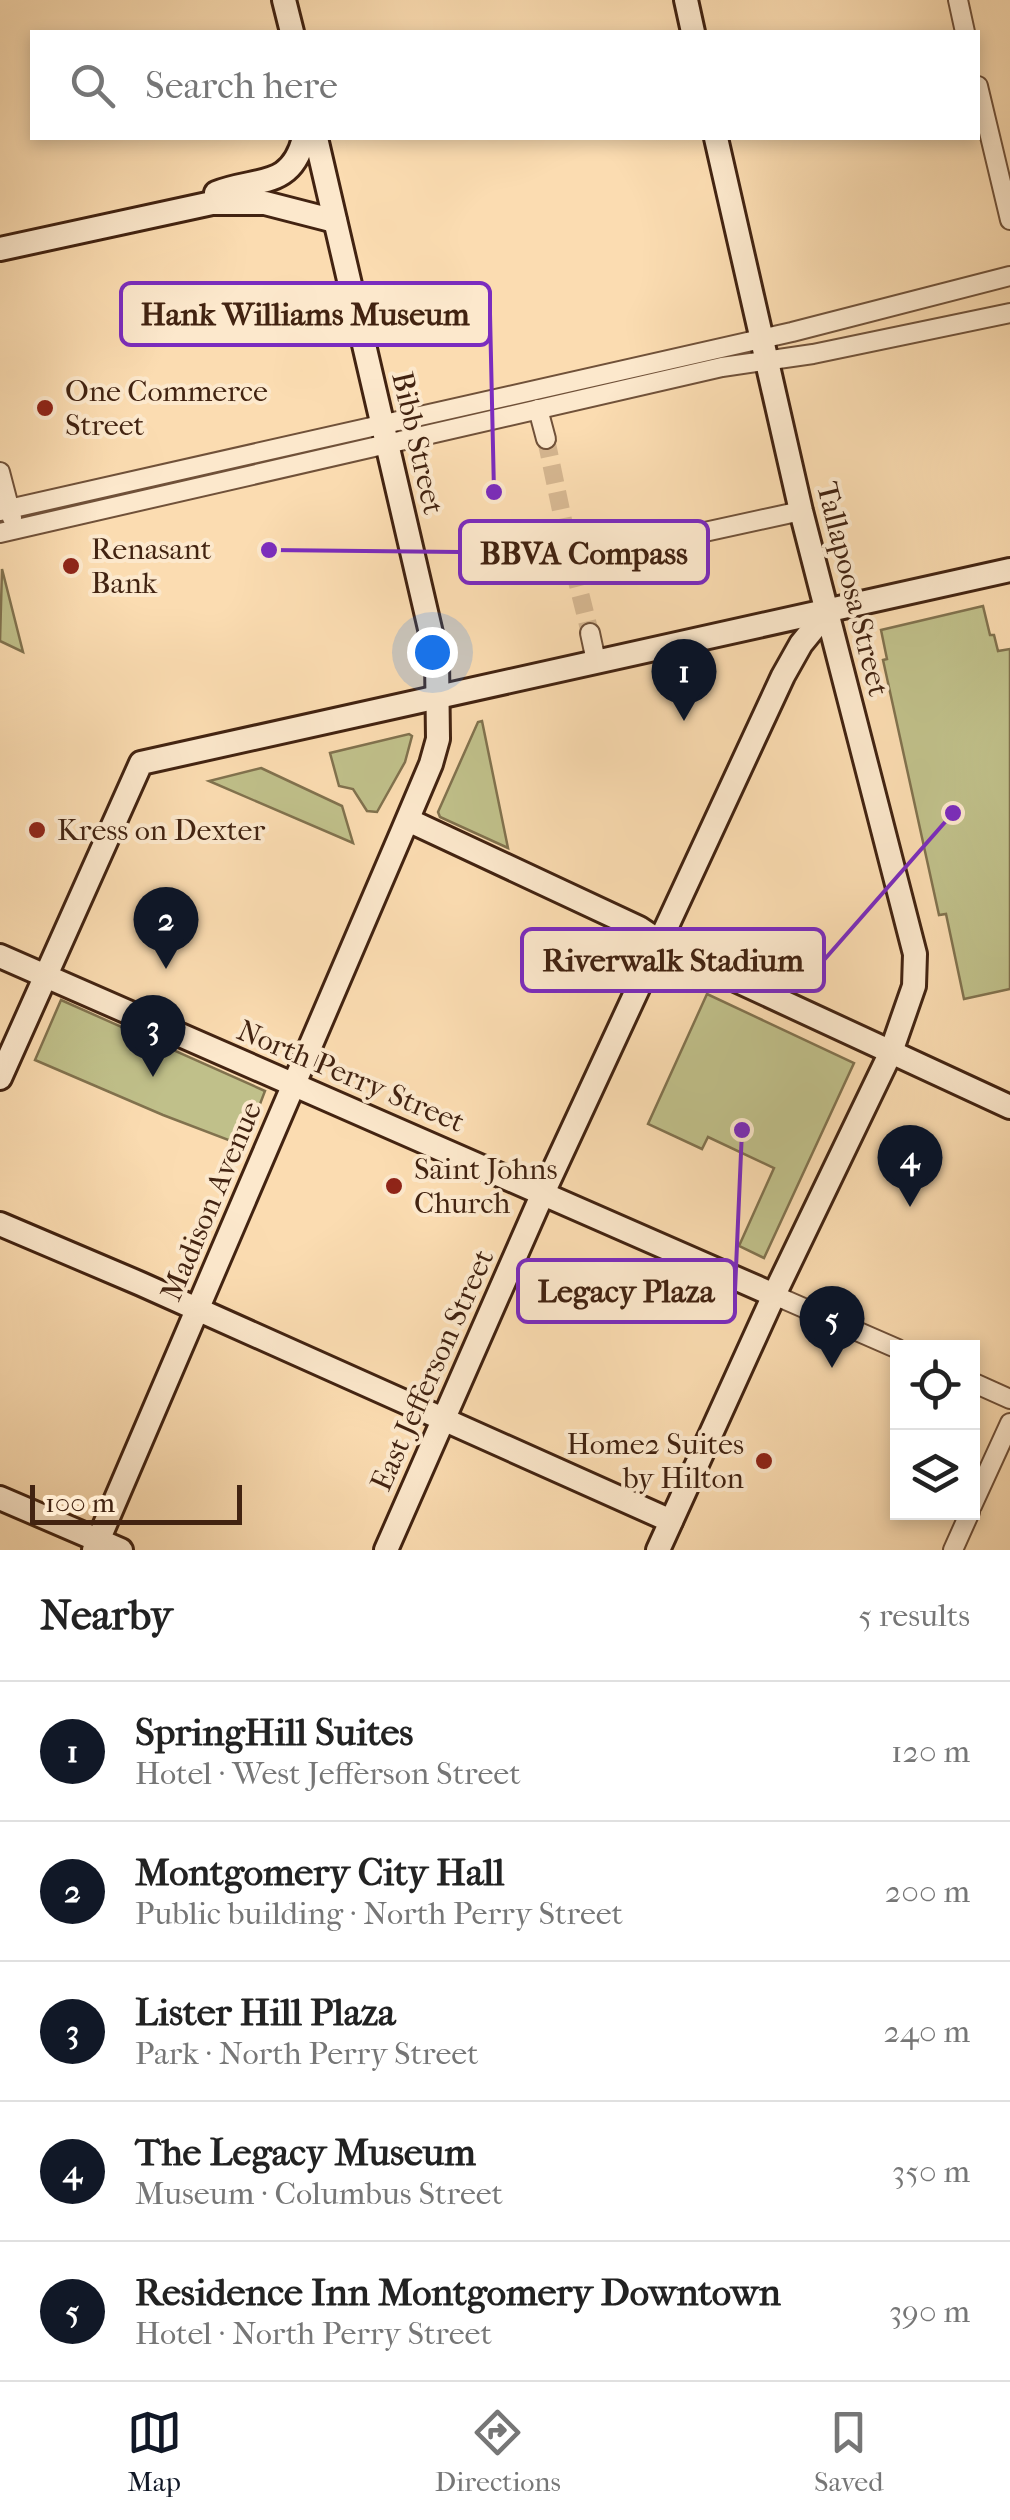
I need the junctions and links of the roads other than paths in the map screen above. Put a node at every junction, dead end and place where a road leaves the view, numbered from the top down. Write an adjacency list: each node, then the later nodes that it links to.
1 (284, 0): 4 (main road)
2 (686, 0): 5 (main road)
3 (958, 0): 6 (street)
4 (292, 30)
5 (693, 30)
6 (965, 30)
7 (980, 94): 13 (street)
8 (303, 140): 11 (main road)
9 (316, 140): 12 (main road, Bibb Street)
10 (716, 140): 17 (main road, Tallapoosa Street)
11 (180, 208): 12 (main road); 14 (main road)
12 (335, 220): 19 (main road, Bibb Street)
13 (1010, 220)
14 (0, 249)
15 (1010, 276): 17 (street)
16 (1010, 313): 17 (street)
17 (764, 350): 18 (street); 19 (street); 23 (main road, Tallapoosa Street)
18 (538, 408): 19 (street); 20 (street)
19 (385, 433): 22 (street); 24 (street); 30 (main road, Bibb Street)
20 (546, 439)
21 (0, 472): 22 (street)
22 (5, 509): 24 (street)
23 (801, 511): 25 (street); 27 (main road, Tallapoosa Street)
24 (8, 531)
25 (572, 561)
26 (1010, 570): 27 (main road)
27 (827, 612): 29 (main road); 32 (main road, East Jefferson Street); 35 (main road, Tallapoosa Street)
28 (590, 633): 29 (street)
29 (596, 662): 30 (main road)
30 (440, 698): 31 (main road, Bibb Street); 34 (main road)
31 (408, 820): 32 (main road); 37 (main road, Madison Avenue)
32 (659, 941): 35 (main road); 39 (main road, East Jefferson Street)
33 (0, 956): 34 (main road, North Perry Street)
34 (46, 977): 36 (main road); 37 (main road, North Perry Street)
35 (891, 1052): 38 (main road); 41 (main road, Tallapoosa Street)
36 (0, 1078)
37 (294, 1084): 39 (main road, North Perry Street); 42 (main road, Madison Avenue)
38 (1010, 1107)
39 (543, 1193): 41 (main road, North Perry Street); 46 (main road, East Jefferson Street)
40 (0, 1224): 42 (main road)
41 (774, 1295): 43 (street, North Perry Street); 51 (main road, Tallapoosa Street)
42 (197, 1310): 46 (main road); 52 (main road, Madison Avenue)
43 (890, 1346)
44 (980, 1386): 45 (street)
45 (1010, 1399)
46 (443, 1419): 51 (main road); 54 (main road, East Jefferson Street)
47 (1010, 1424): 48 (street)
48 (980, 1490)
49 (0, 1498): 52 (main road)
50 (966, 1520): 56 (street)
51 (670, 1522): 55 (main road, Tallapoosa Street)
52 (96, 1545): 53 (main road)
53 (121, 1550)
54 (386, 1550)
55 (658, 1550)
56 (953, 1550)

